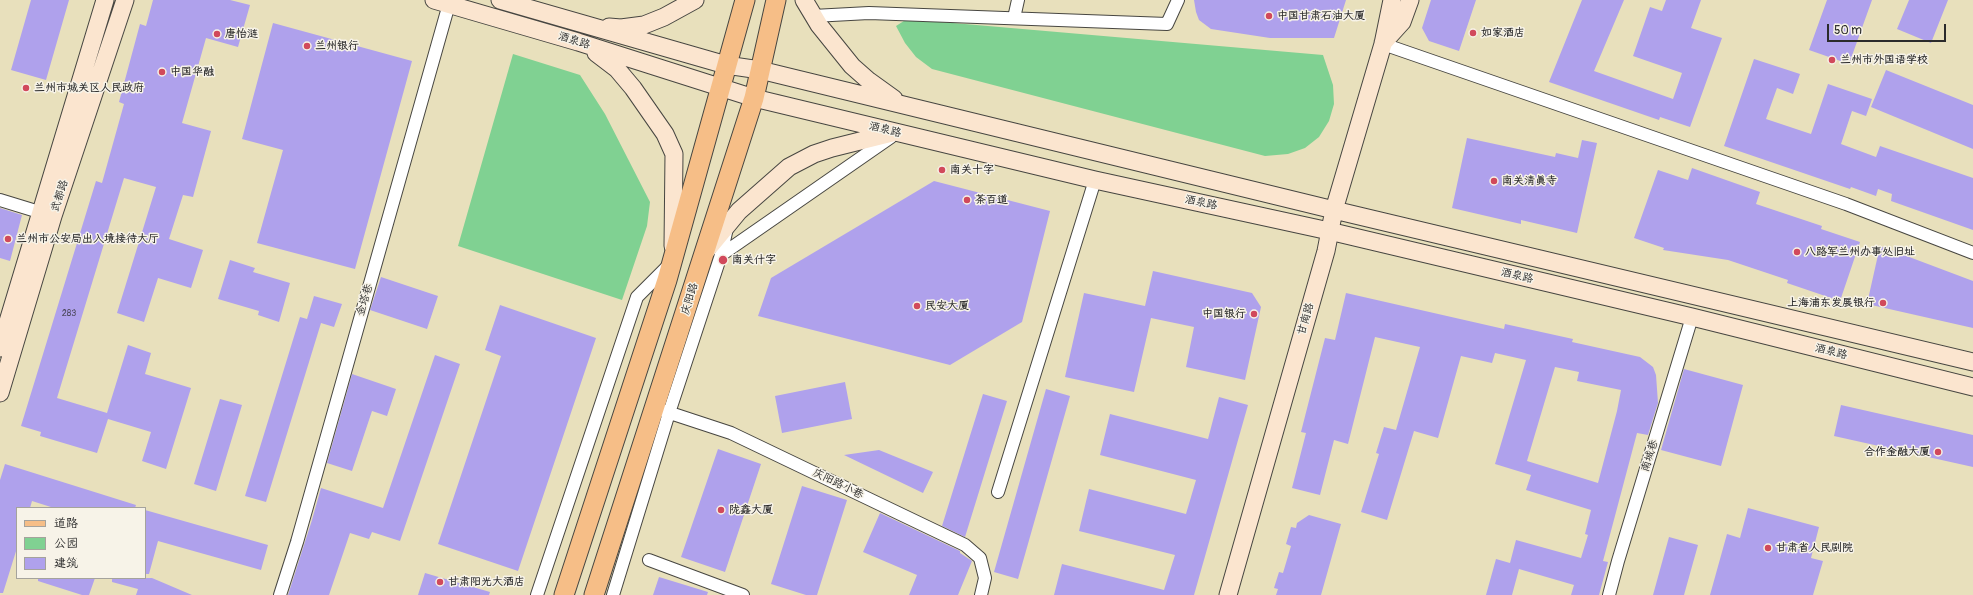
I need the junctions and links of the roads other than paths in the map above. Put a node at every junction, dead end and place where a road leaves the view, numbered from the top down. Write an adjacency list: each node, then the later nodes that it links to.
1 (105, 0): 27 (main road, 武都路)
2 (125, 0): 27 (main road, 武都路)
3 (500, 0): 15 (main road, 酒泉路)
4 (695, 0): 15 (main road)
5 (745, 0): 18 (main road)
6 (776, 0): 19 (main road, 庆阳路)
7 (804, 0): 13 (main road)
8 (1018, 0): 14 (street)
9 (1178, 0): 14 (street)
10 (1392, 0): 17 (main road, 甘南路)
11 (1410, 0): 17 (main road, 甘南路)
12 (442, 2): 16 (main road, 酒泉路); 40 (street, 金塔巷)
13 (813, 16): 14 (street); 22 (main road)
14 (1014, 18)
15 (583, 25): 18 (main road, 酒泉路)
16 (578, 42): 20 (main road, 酒泉路); 31 (main road)
17 (1383, 44): 26 (main road, 甘南路); 29 (street)
18 (726, 66): 19 (main road, 酒泉路); 20 (main road)
19 (760, 70): 21 (main road, 庆阳路); 22 (main road, 酒泉路)
20 (721, 88): 21 (main road, 酒泉路); 31 (main road)
21 (754, 98): 23 (main road, 酒泉路); 30 (main road, 庆阳路)
22 (907, 106): 26 (main road, 酒泉路)
23 (897, 132): 24 (main road, 酒泉路); 30 (street); 30 (main road)
24 (1095, 180): 28 (main road, 酒泉路); 38 (street)
25 (0, 200): 27 (street)
26 (1334, 210): 28 (main road, 甘南路); 34 (main road, 酒泉路)
27 (47, 214): 33 (main road, 武都路); 36 (main road, 武都路)
28 (1329, 231): 32 (main road, 酒泉路); 47 (main road, 甘南路)
29 (1973, 253)
30 (712, 254): 37 (main road, 庆阳路)
31 (673, 262): 41 (street); 42 (main road)
32 (1692, 317): 35 (main road, 酒泉路); 48 (street, 南城巷)
33 (0, 348)
34 (1973, 362)
35 (1973, 387)
36 (0, 394)
37 (662, 410): 43 (main road, 庆阳路); 44 (street); 46 (street, 庆阳路小巷)
38 (998, 492)
39 (649, 560): 45 (street)
40 (280, 595)
41 (537, 595)
42 (564, 595)
43 (594, 595)
44 (613, 595)
45 (743, 595)
46 (981, 595)
47 (1228, 595)
48 (1609, 595)

